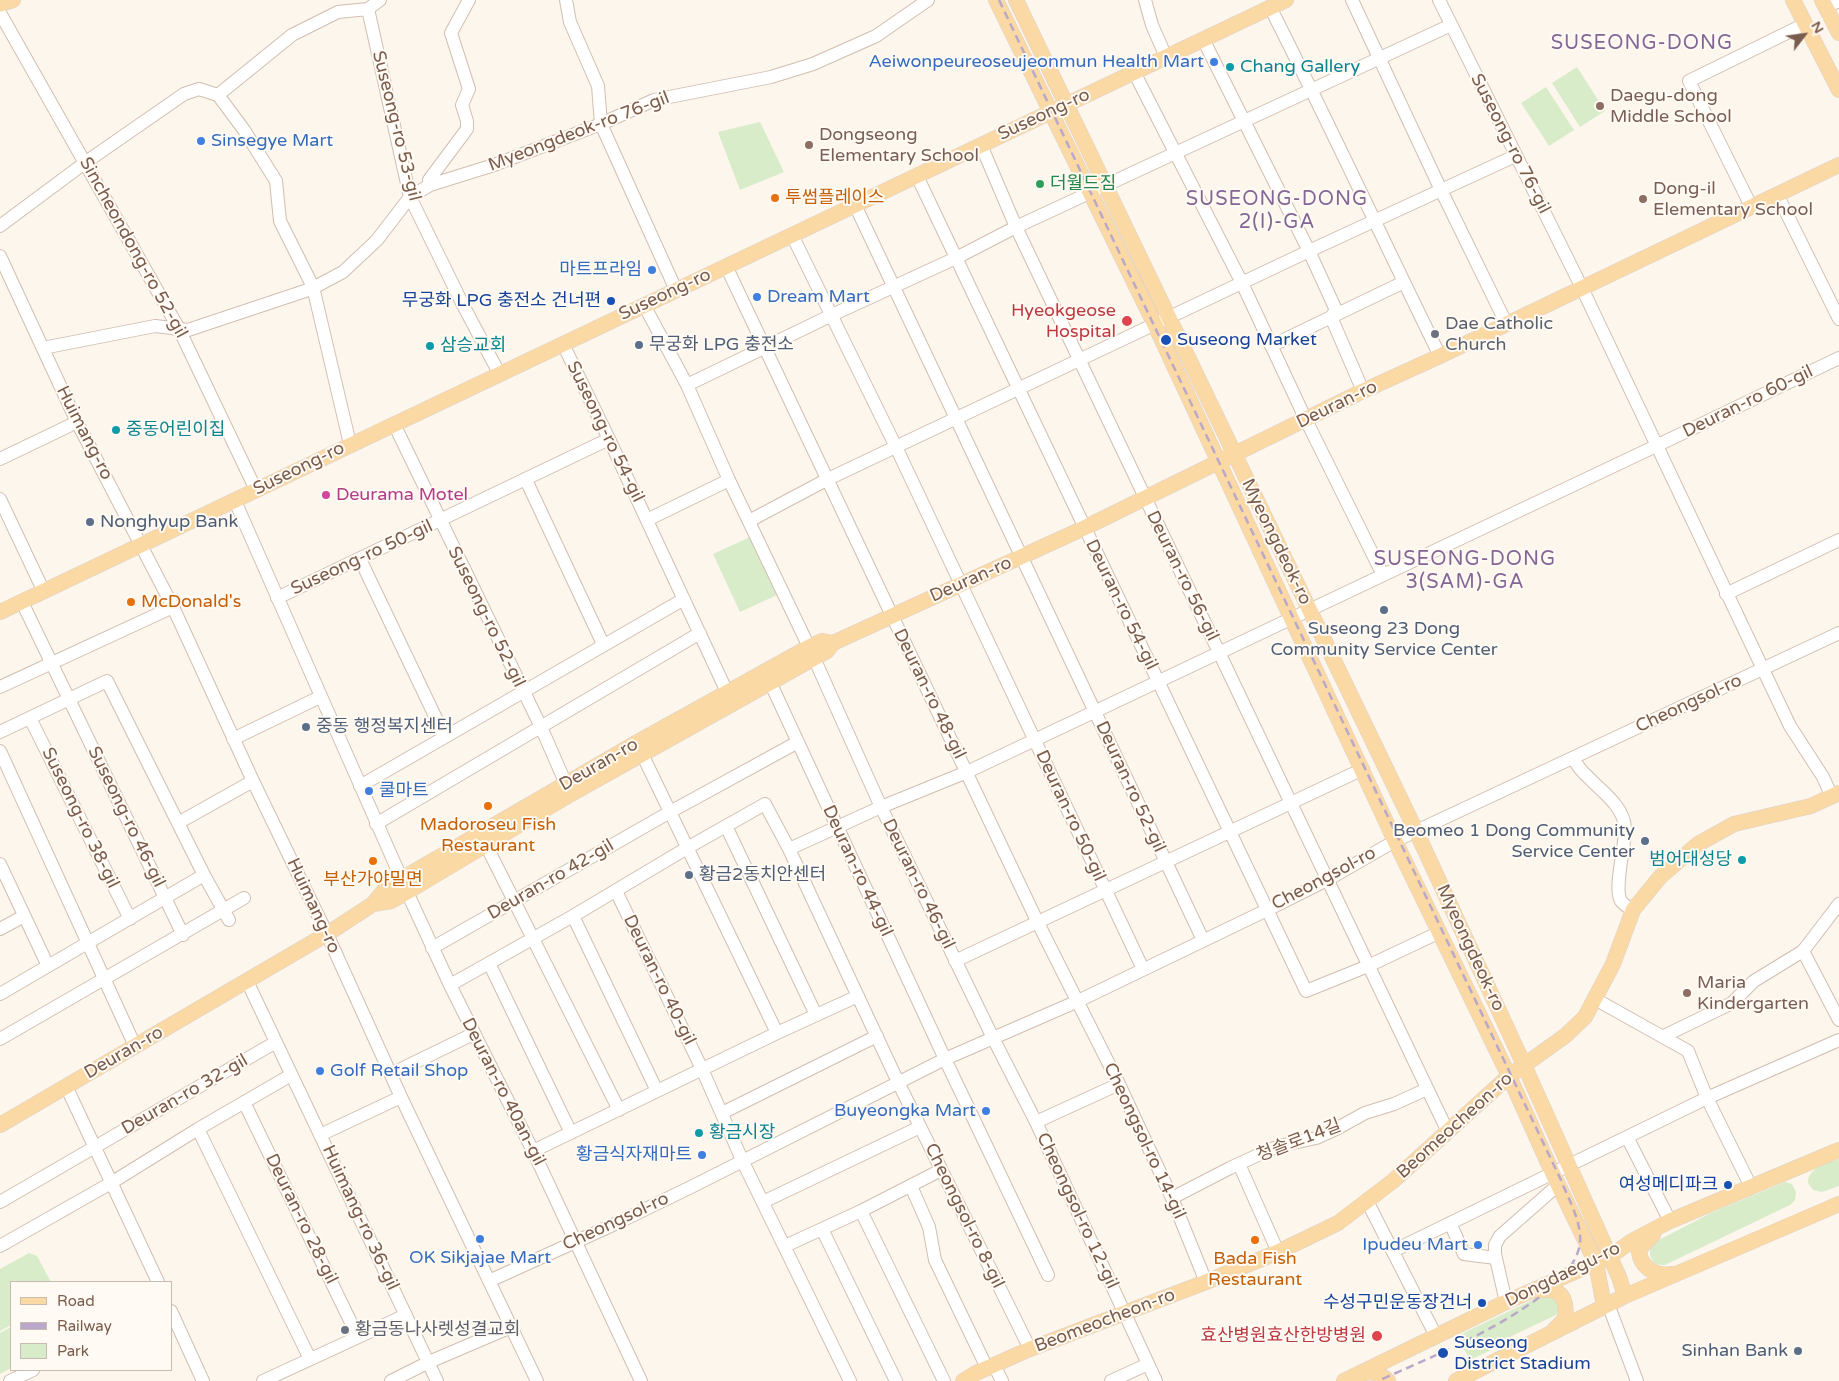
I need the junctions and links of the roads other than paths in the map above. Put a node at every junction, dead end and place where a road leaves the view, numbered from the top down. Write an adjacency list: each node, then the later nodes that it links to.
1 (13, 0): 14 (main road)
2 (380, 0): 16 (street)
3 (470, 0): 38 (street)
4 (566, 0): 31 (street)
5 (928, 0): 31 (street, Myeongdeok-ro 76-gil)
6 (996, 0): 29 (main road, Myeongdeok-ro)
7 (1016, 0): 28 (main road, Myeongdeok-ro)
8 (1145, 0): 22 (street)
9 (1286, 0): 15 (main road, Suseong-ro)
10 (1352, 0): 23 (street)
11 (1439, 0): 19 (street, Suseong-ro 76-gil)
12 (1792, 0): 18 (main road)
13 (1829, 3): 20 (main road)
14 (0, 4)
15 (1270, 8): 21 (main road, Suseong-ro); 25 (street)
16 (368, 9): 27 (street); 43 (street, Suseong-ro 53-gil)
17 (0, 13): 35 (street, Sincheondong-ro 52-gil)
18 (1805, 24): 26 (main road); 45 (street)
19 (1451, 25): 23 (street); 34 (street, Suseong-ro 76-gil)
20 (1839, 33)
21 (1203, 39): 22 (main road, Suseong-ro); 30 (street)
22 (1166, 57): 24 (main road, Suseong-ro)
23 (1379, 58): 25 (street); 40 (street)
24 (1134, 72): 28 (main road, Suseong-ro); 33 (street)
25 (1312, 89): 30 (street); 46 (street)
26 (1839, 90)
27 (218, 95): 35 (street); 57 (street)
28 (1066, 105): 29 (main road, Suseong-ro); 39 (main road, Myeongdeok-ro)
29 (1050, 112): 32 (main road, Suseong-ro); 41 (main road, Myeongdeok-ro)
30 (1244, 120): 33 (street); 50 (street)
31 (601, 124): 38 (street, Myeongdeok-ro 76-gil); 59 (street)
32 (981, 145): 37 (main road, Suseong-ro); 48 (street, Deuran-ro 56-gil)
33 (1176, 153): 39 (street); 55 (street)
34 (1515, 156): 40 (street); 58 (street, Suseong-ro 76-gil)
35 (86, 162): 47 (street); 66 (street, Sincheondong-ro 52-gil)
36 (1839, 165): 42 (main road, Deuran-ro)
37 (917, 176): 44 (main road, Suseong-ro); 52 (street, Deuran-ro 54-gil)
38 (430, 186): 43 (street, Myeongdeok-ro 76-gil)
39 (1106, 186): 41 (street); 64 (main road, Myeongdeok-ro)
40 (1441, 190): 46 (street); 65 (street)
41 (1089, 193): 48 (street); 64 (main road, Myeongdeok-ro)
42 (1777, 194): 45 (main road, Deuran-ro); 63 (street)
43 (410, 196): 57 (street, Myeongdeok-ro 76-gil); 74 (street, Suseong-ro 53-gil)
44 (855, 205): 49 (main road, Suseong-ro); 56 (street, Deuran-ro 52-gil)
45 (1751, 206): 58 (main road, Deuran-ro)
46 (1374, 222): 50 (street); 54 (street)
47 (0, 226)
48 (1016, 227): 52 (street); 73 (street, Deuran-ro 56-gil)
49 (792, 235): 53 (main road, Suseong-ro); 61 (street, Deuran-ro 50-gil)
50 (1309, 251): 55 (street); 62 (street)
51 (0, 256): 69 (street, Huimang-ro)
52 (956, 258): 56 (street); 76 (street, Deuran-ro 54-gil)
53 (726, 266): 59 (main road, Suseong-ro); 70 (street, Deuran-ro 48-gil)
54 (1404, 282): 62 (street); 71 (street)
55 (1242, 283): 64 (street); 68 (street)
56 (894, 286): 61 (street); 78 (street, Deuran-ro 52-gil)
57 (313, 287): 66 (street, Myeongdeok-ro 76-gil); 83 (street)
58 (1582, 288): 65 (main road, Deuran-ro); 84 (street)
59 (676, 290): 60 (main road, Suseong-ro)
60 (644, 305): 67 (main road, Suseong-ro); 75 (street, Deuran-ro 46-gil)
61 (832, 315): 70 (street); 85 (street, Deuran-ro 50-gil)
62 (1331, 317): 68 (street); 77 (street)
63 (1839, 319)
64 (1161, 322): 73 (street); 86 (main road, Myeongdeok-ro); 88 (main road, Myeongdeok-ro)
65 (1506, 324): 71 (main road, Deuran-ro)
66 (179, 329): 69 (street, Myeongdeok-ro 76-gil); 92 (street, Sincheondong-ro 52-gil)
67 (563, 344): 74 (main road, Suseong-ro); 82 (street, Suseong-ro 54-gil)
68 (1271, 346): 79 (street)
69 (43, 348): 80 (street, Huimang-ro)
70 (766, 348): 75 (street); 89 (street, Deuran-ro 48-gil)
71 (1440, 356): 77 (main road, Deuran-ro)
72 (1839, 358): 84 (street, Deuran-ro 60-gil)
73 (1080, 359): 76 (street); 94 (street, Deuran-ro 56-gil)
74 (499, 373): 81 (main road, Suseong-ro)
75 (686, 386): 91 (street, Deuran-ro 46-gil)
76 (1018, 389): 78 (street); 99 (street, Deuran-ro 54-gil)
77 (1363, 391): 79 (main road, Deuran-ro)
78 (956, 418): 85 (street); 102 (street, Deuran-ro 52-gil)
79 (1306, 420): 86 (main road, Deuran-ro); 104 (street)
80 (77, 422): 87 (street); 101 (street, Huimang-ro)
81 (394, 424): 83 (main road, Suseong-ro); 97 (street, Suseong-ro 52-gil)
82 (609, 439): 90 (street, Suseong-ro 50-gil); 96 (street, Suseong-ro 54-gil)
83 (350, 444): 92 (main road, Suseong-ro)
84 (1656, 446): 104 (street, Deuran-ro 60-gil); 107 (street)
85 (896, 447): 89 (street); 105 (street, Deuran-ro 50-gil)
86 (1234, 454): 88 (main road, Deuran-ro); 112 (main road, Myeongdeok-ro)
87 (0, 459)
88 (1217, 462): 94 (main road, Deuran-ro); 115 (main road, Myeongdeok-ro)
89 (828, 479): 98 (street); 114 (street, Deuran-ro 48-gil)
90 (526, 480): 97 (street, Suseong-ro 50-gil); 118 (street)
91 (729, 480): 96 (street, Suseong-ro 54-gil); 98 (street, Deuran-ro 46-gil)
92 (256, 490): 95 (main road, Suseong-ro)
93 (0, 499): 106 (street)
94 (1145, 499): 99 (main road, Deuran-ro); 120 (street, Deuran-ro 56-gil)
95 (235, 501): 101 (main road, Suseong-ro); 108 (street, Suseong-ro 50-gil)
96 (647, 520): 109 (street, Suseong-ro 54-gil)
97 (440, 521): 103 (street, Suseong-ro 50-gil); 126 (street, Suseong-ro 52-gil)
98 (749, 521): 119 (street, Deuran-ro 46-gil)
99 (1084, 528): 102 (main road, Deuran-ro); 124 (street, Deuran-ro 54-gil)
100 (1839, 540): 107 (street)
101 (142, 546): 106 (main road, Suseong-ro); 111 (street, Huimang-ro)
102 (1021, 557): 105 (main road, Deuran-ro); 130 (street, Deuran-ro 52-gil)
103 (360, 560): 108 (street, Suseong-ro 50-gil); 134 (street)
104 (1383, 575): 112 (street, Deuran-ro 56-gil)
105 (961, 585): 114 (main road, Deuran-ro); 136 (street, Deuran-ro 50-gil)
106 (44, 592): 110 (main road, Suseong-ro)
107 (1726, 594): 122 (street)
108 (277, 598): 128 (street, Suseong-ro 50-gil)
109 (684, 599): 116 (street, Suseong-ro 54-gil); 118 (street)
110 (22, 602): 113 (main road, Suseong-ro); 121 (street, Suseong-ro 46-gil)
111 (173, 607): 121 (street); 135 (street, Huimang-ro)
112 (1309, 610): 115 (street, Deuran-ro 56-gil); 154 (main road, Myeongdeok-ro)
113 (0, 612)
114 (892, 616): 119 (main road, Deuran-ro); 142 (street, Deuran-ro 48-gil)
115 (1292, 619): 120 (street, Deuran-ro 56-gil); 141 (main road, Myeongdeok-ro)
116 (700, 633): 127 (street, Suseong-ro 54-gil); 132 (street)
117 (1839, 633): 122 (street, Cheongsol-ro)
118 (603, 644): 126 (street)
119 (812, 653): 123 (main road, Deuran-ro); 127 (main road, Deuran-ro); 148 (street, Deuran-ro 46-gil)
120 (1219, 653): 124 (street, Deuran-ro 54-gil); 147 (street, Deuran-ro 56-gil)
121 (51, 662): 125 (street); 129 (street, Suseong-ro 46-gil)
122 (1763, 670): 140 (street, Cheongsol-ro); 146 (street)
123 (770, 682): 137 (street, Deuran-ro 44-gil); 139 (main road, Deuran-ro)
124 (1158, 682): 130 (street, Deuran-ro 52-gil); 155 (street, Deuran-ro 54-gil)
125 (0, 687)
126 (523, 691): 132 (street, Suseong-ro 52-gil); 134 (street)
127 (728, 692): 144 (main road, Deuran-ro)
128 (320, 697): 135 (street); 145 (street, Suseong-ro 50-gil)
129 (68, 699): 131 (street); 150 (street); 167 (street, Suseong-ro 46-gil)
130 (1094, 712): 136 (street, Deuran-ro 50-gil); 160 (street, Deuran-ro 52-gil)
131 (30, 718): 133 (street); 176 (street, Suseong-ro 38-gil)
132 (541, 728): 144 (street, Suseong-ro 52-gil); 151 (street)
133 (0, 732)
134 (444, 735): 145 (street)
135 (233, 739): 143 (street, Huimang-ro)
136 (1034, 740): 142 (street, Deuran-ro 48-gil); 166 (street, Deuran-ro 50-gil)
137 (798, 742): 149 (street, Deuran-ro 42-gil); 153 (street, Deuran-ro 44-gil)
138 (0, 751): 184 (street)
139 (642, 754): 149 (street); 157 (main road, Deuran-ro)
140 (1573, 758): 154 (street, Cheongsol-ro); 172 (street)
141 (1363, 769): 147 (street); 156 (main road, Myeongdeok-ro)
142 (967, 772): 148 (street, Deuran-ro 46-gil); 177 (street, Deuran-ro 48-gil)
143 (253, 781): 150 (street); 180 (street, Huimang-ro)
144 (566, 784): 164 (main road, Deuran-ro)
145 (360, 786): 151 (street, Suseong-ro 50-gil)
146 (1836, 795): 172 (main road, Beomeocheon-ro)
147 (1290, 803): 155 (street); 163 (street, Deuran-ro 56-gil)
148 (881, 807): 153 (street, Deuran-ro 46-gil); 187 (street, Deuran-ro 46-gil)
149 (670, 812): 158 (street); 169 (street, Deuran-ro 42-gil)
150 (178, 823): 162 (street)
151 (376, 824): 164 (street, Suseong-ro 50-gil)
152 (726, 826): 158 (street); 159 (street, Cheongsol-ro 8-gil); 199 (street)
153 (837, 828): 159 (street, Deuran-ro 46-gil); 210 (street, Deuran-ro 44-gil)
154 (1416, 831): 156 (street, Cheongsol-ro); 211 (main road, Myeongdeok-ro)
155 (1229, 832): 160 (street, Deuran-ro 52-gil); 171 (street, Deuran-ro 54-gil)
156 (1395, 841): 163 (street, Cheongsol-ro); 179 (main road, Myeongdeok-ro)
157 (486, 845): 164 (main road, Deuran-ro); 169 (street)
158 (687, 848): 165 (street); 201 (street)
159 (789, 849): 196 (street, Cheongsol-ro 8-gil)
160 (1166, 862): 166 (street, Deuran-ro 50-gil); 183 (street, Deuran-ro 52-gil)
161 (0, 864): 174 (street)
162 (204, 875): 167 (street); 173 (street)
163 (1327, 880): 171 (street, Cheongsol-ro); 190 (street, Deuran-ro 56-gil)
164 (404, 886): 180 (main road, Deuran-ro); 185 (street)
165 (616, 891): 175 (street); 212 (street, Deuran-ro 40-gil)
166 (1105, 891): 177 (street); 191 (street, Deuran-ro 50-gil)
167 (165, 898): 176 (street); 181 (street, Suseong-ro 46-gil)
168 (244, 898): 173 (street)
169 (513, 902): 182 (street); 185 (street, Deuran-ro 42-gil)
170 (1839, 904): 186 (street)
171 (1267, 910): 183 (street, Cheongsol-ro); 190 (street, Deuran-ro 54-gil)
172 (1633, 910): 197 (main road, Beomeocheon-ro)
173 (226, 915): 181 (street)
174 (24, 916): 178 (street); 189 (street)
175 (573, 916): 182 (street); 220 (street)
176 (130, 919): 184 (street)
177 (1038, 923): 187 (street, Deuran-ro 46-gil); 198 (street, Deuran-ro 48-gil)
178 (0, 929)
179 (1440, 932): 190 (street); 215 (main road, Myeongdeok-ro)
180 (327, 934): 193 (main road, Deuran-ro); 214 (street, Huimang-ro)
181 (183, 935): 192 (street)
182 (531, 939): 188 (street); 224 (street)
183 (1203, 940): 191 (street, Cheongsol-ro)
184 (88, 943): 189 (street); 192 (street)
185 (432, 948): 194 (street)
186 (1803, 952): 200 (street); 204 (street)
187 (955, 961): 205 (street, Deuran-ro 46-gil)
188 (489, 963): 194 (street); 230 (street)
189 (48, 966): 195 (street)
190 (1368, 966): 219 (street, Deuran-ro 56-gil)
191 (1143, 969): 198 (street, Cheongsol-ro)
192 (105, 980): 206 (street); 209 (street)
193 (247, 981): 208 (street); 209 (main road, Deuran-ro)
194 (450, 985): 202 (street, Deuran-ro 40an-gil)
195 (0, 994)
196 (858, 996): 199 (street); 203 (street, Cheongsol-ro 8-gil)
197 (1595, 999): 204 (street); 211 (main road, Beomeocheon-ro)
198 (1078, 1001): 205 (street, Cheongsol-ro); 217 (street, Cheongsol-ro 14-gil)
199 (816, 1015): 201 (street)
200 (1839, 1020)
201 (777, 1033): 212 (street)
202 (473, 1034): 214 (street); 236 (street, Deuran-ro 40an-gil)
203 (877, 1036): 216 (street, Cheongsol-ro 8-gil); 225 (street)
204 (1664, 1036): 222 (street)
205 (993, 1038): 210 (street, Cheongsol-ro); 226 (street, Cheongsol-ro 12-gil)
206 (0, 1039)
207 (1839, 1040): 222 (street)
208 (276, 1042): 213 (street); 234 (street, Deuran-ro 32-gil)
209 (135, 1046): 218 (main road, Deuran-ro)
210 (945, 1059): 216 (street, Cheongsol-ro); 262 (street)
211 (1524, 1065): 215 (main road, Beomeocheon-ro); 239 (main road, Myeongdeok-ro)
212 (702, 1069): 220 (street); 225 (street)
213 (291, 1074): 223 (street); 232 (street)
214 (391, 1074): 221 (street, Huimang-ro)
215 (1509, 1076): 231 (main road, Beomeocheon-ro); 241 (main road, Myeongdeok-ro)
216 (898, 1082): 228 (street, Cheongsol-ro 8-gil); 237 (street, Cheongsol-ro)
217 (1119, 1084): 226 (street, Cheongsol-ro 12-gil); 245 (street, Cheongsol-ro 14-gil)
218 (66, 1086): 227 (main road, Deuran-ro); 234 (street)
219 (1427, 1089): 231 (street, Deuran-ro 56-gil); 238 (street, 청솔로14길)
220 (657, 1091): 224 (street)
221 (401, 1097): 232 (street, Huimang-ro 36-gil); 264 (street, Huimang-ro)
222 (1707, 1098): 233 (street); 244 (street)
223 (244, 1102): 229 (street); 279 (street, Deuran-ro 28-gil)
224 (618, 1110): 230 (street)
225 (722, 1113): 237 (street)
226 (1036, 1122): 273 (street, Cheongsol-ro 12-gil)
227 (0, 1125)
228 (920, 1127): 240 (street, Cheongsol-ro 8-gil); 248 (street)
229 (198, 1129): 242 (street); 281 (street)
230 (571, 1132): 236 (street)
231 (1448, 1132): 246 (main road, Beomeocheon-ro)
232 (320, 1135): 274 (street, Huimang-ro 36-gil)
233 (1627, 1137): 239 (street); 252 (street)
234 (95, 1148): 242 (street); 247 (street)
235 (1839, 1150): 244 (main road, Dongdaegu-ro)
236 (533, 1151): 254 (street, Deuran-ro 40an-gil)
237 (743, 1162): 248 (street); 254 (street, Cheongsol-ro)
238 (1239, 1164): 245 (street, 청솔로14길); 258 (street)
239 (1568, 1165): 241 (street); 260 (main road, Myeongdeok-ro)
240 (941, 1170): 243 (street); 280 (street, Cheongsol-ro 8-gil)
241 (1556, 1180): 251 (street); 259 (street); 260 (main road, Myeongdeok-ro)
242 (111, 1183): 255 (street); 263 (street)
243 (911, 1186): 250 (street); 284 (street)
244 (1751, 1188): 252 (main road, Dongdaegu-ro)
245 (1172, 1198): 265 (street, Cheongsol-ro 14-gil)
246 (1367, 1201): 257 (street); 258 (main road, Beomeocheon-ro)
247 (0, 1202)
248 (763, 1202): 256 (street)
249 (1839, 1204): 261 (main road)
250 (861, 1210): 253 (street); 297 (street)
251 (1450, 1223): 257 (street); 259 (street)
252 (1667, 1223): 260 (main road, Dongdaegu-ro); 261 (main road)
253 (822, 1229): 256 (street); 296 (street)
254 (575, 1241): 264 (street, Cheongsol-ro); 294 (street, Deuran-ro 40an-gil)
255 (0, 1246)
256 (785, 1246): 295 (street)
257 (1393, 1251): 278 (street)
258 (1278, 1252): 265 (main road, Beomeocheon-ro)
259 (1496, 1258): 270 (street)
260 (1608, 1267): 266 (main road); 267 (main road); 268 (main road, Dongdaegu-ro); 269 (main road)
261 (1675, 1274): 266 (main road)
262 (1048, 1275)
263 (158, 1281)
264 (489, 1281): 276 (street, Huimang-ro)
265 (1206, 1282): 273 (main road, Beomeocheon-ro)
266 (1654, 1283): 269 (main road)
267 (1601, 1286): 271 (main road); 275 (main road)
268 (1525, 1294): 270 (main road, Dongdaegu-ro); 277 (main road)
269 (1625, 1296): 271 (main road)
270 (1506, 1302): 278 (main road, Dongdaegu-ro)
271 (1606, 1305): 275 (main road); 303 (street)
272 (172, 1313): 289 (street)
273 (1124, 1314): 280 (main road, Beomeocheon-ro); 283 (street, Cheongsol-ro 12-gil)
274 (406, 1315): 279 (street); 282 (street, Huimang-ro 36-gil)
275 (1566, 1326): 277 (main road)
276 (510, 1327): 282 (street); 293 (street, Huimang-ro)
277 (1551, 1333): 287 (main road)
278 (1436, 1336): 286 (main road, Dongdaegu-ro)
279 (358, 1337): 281 (street)
280 (1030, 1349): 284 (main road, Beomeocheon-ro)
281 (310, 1359): 290 (street)
282 (428, 1362): 291 (street); 292 (street, Huimang-ro 36-gil)
283 (1148, 1364): 300 (street); 301 (street, Cheongsol-ro 12-gil)
284 (990, 1366): 298 (main road, Beomeocheon-ro); 299 (street)
285 (31, 1371): 288 (street)
286 (1350, 1378): 302 (main road)
287 (1465, 1379)
288 (10, 1381)
289 (203, 1381)
290 (263, 1381)
291 (391, 1381)
292 (437, 1381)
293 (537, 1381)
294 (641, 1381)
295 (850, 1381)
296 (896, 1381)
297 (944, 1381)
298 (963, 1381)
299 (1002, 1381)
300 (1112, 1381)
301 (1156, 1381)
302 (1388, 1381)
303 (1637, 1381)

